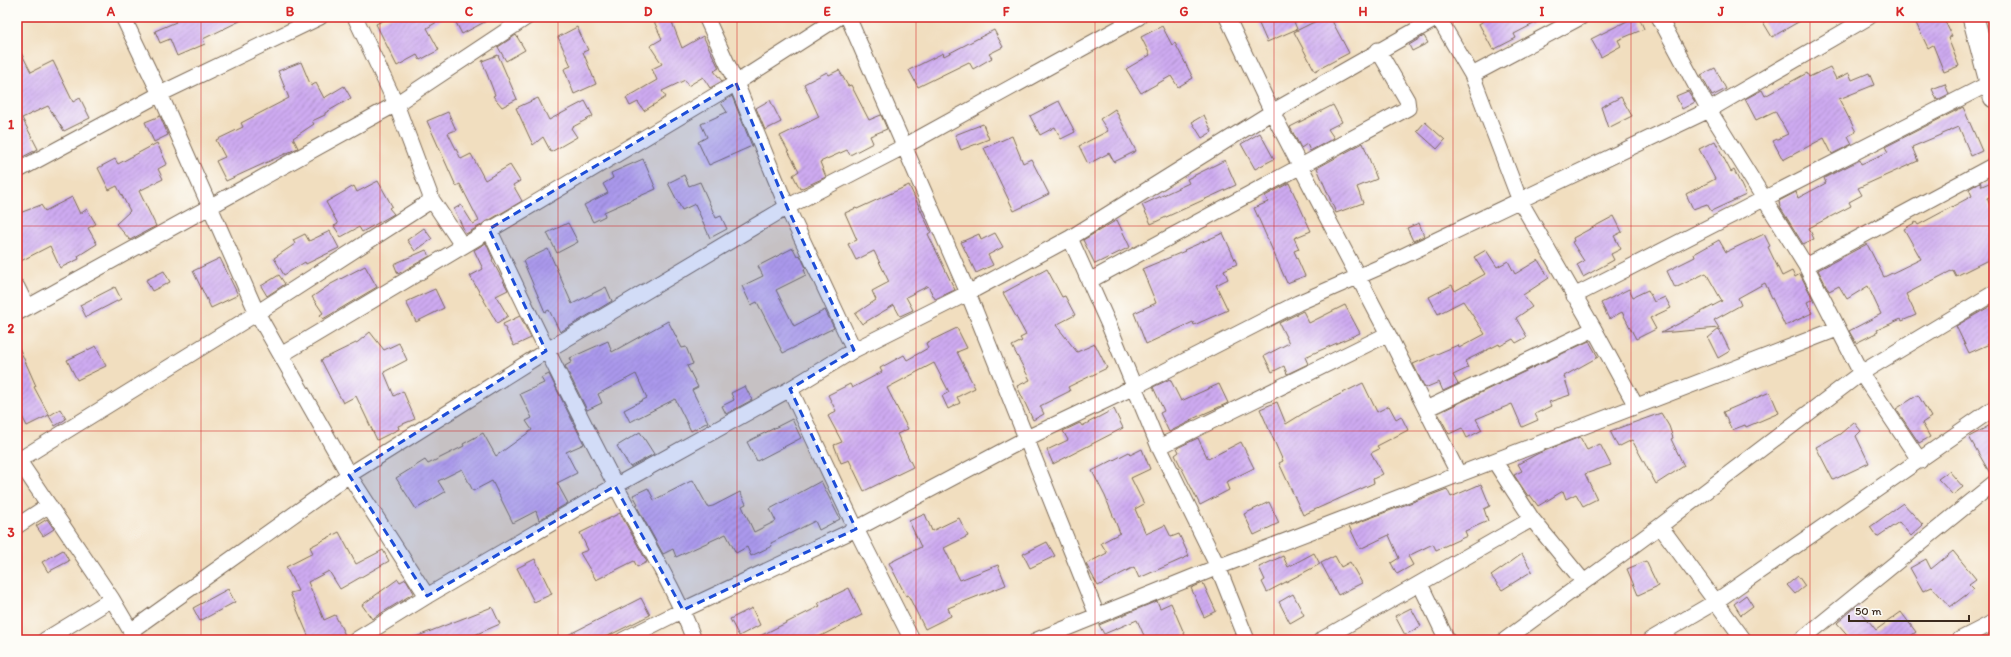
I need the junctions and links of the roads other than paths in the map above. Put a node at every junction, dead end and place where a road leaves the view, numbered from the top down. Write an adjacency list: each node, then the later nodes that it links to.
1 (123, 17): 19 (street)
2 (320, 17): 19 (street)
3 (355, 17): 20 (street)
4 (527, 17): 20 (street)
5 (706, 17): 17 (street)
6 (839, 17): 17 (street)
7 (848, 17): 23 (street)
8 (1139, 17): 23 (street)
9 (1227, 17): 22 (street)
10 (1438, 17): 15 (street); 16 (street)
11 (1581, 17): 16 (street)
12 (1658, 17): 21 (street)
13 (1869, 17): 21 (street)
14 (1973, 17): 18 (street)
15 (1378, 50): 22 (street); 24 (street)
16 (1472, 75): 29 (street)
17 (736, 83): 31 (street); 32 (street)
18 (1993, 87): 27 (street)
19 (160, 94): 26 (street); 30 (street)
20 (396, 104): 28 (street); 30 (street)
21 (1709, 110): 27 (street); 29 (street)
22 (1272, 112): 24 (street); 33 (street)
23 (904, 147): 31 (street); 39 (street)
24 (1301, 165): 36 (street); 37 (street)
25 (1994, 165): 35 (street)
26 (17, 171)
27 (1764, 198): 35 (street); 41 (street)
28 (432, 200): 34 (street); 43 (street)
29 (1520, 201): 36 (street); 41 (street)
30 (208, 207): 42 (street); 43 (street)
31 (786, 207): 47 (street); 48 (street)
32 (489, 229): 34 (street); 48 (street)
33 (1070, 238): 37 (street); 39 (street)
34 (462, 245): 49 (street)
35 (1806, 266): 45 (street)
36 (1357, 276): 46 (street); 51 (street)
37 (1090, 281): 51 (street)
38 (17, 287): 42 (street)
39 (968, 293): 47 (street); 56 (street)
40 (1994, 293): 50 (street)
41 (1574, 296): 44 (street)
42 (22, 310)
43 (257, 312): 49 (street); 58 (street)
44 (1594, 329): 53 (street); 55 (street)
45 (1837, 329): 50 (street); 53 (street)
46 (1388, 334): 55 (street); 57 (street)
47 (854, 350): 52 (street)
48 (546, 351): 61 (street); 64 (street)
49 (280, 354): 61 (street)
50 (1861, 373): 59 (street); 68 (street)
51 (1134, 387): 56 (street); 57 (street)
52 (790, 389): 64 (street); 69 (street)
53 (1636, 406): 60 (street)
54 (1994, 408): 59 (street)
55 (1426, 409): 62 (street)
56 (1028, 438): 69 (street); 77 (street)
57 (1158, 447): 70 (street)
58 (18, 459): 65 (street)
59 (1920, 460): 75 (street)
60 (1495, 462): 62 (street); 66 (street)
61 (349, 475): 73 (street); 79 (street)
62 (1459, 475): 70 (street)
63 (1994, 483): 92 (street)
64 (615, 486): 73 (street); 76 (street)
65 (49, 505): 67 (street); 74 (street)
66 (1532, 519): 71 (street); 72 (street)
67 (17, 526)
68 (1660, 526): 71 (street); 75 (street)
69 (856, 529): 76 (street); 84 (street)
70 (1218, 567): 77 (street); 86 (street)
71 (1583, 582): 89 (street)
72 (1420, 584): 87 (street); 88 (street)
73 (427, 596): 80 (street)
74 (112, 599): 79 (street); 81 (street)
75 (1716, 602): 90 (street); 91 (street)
76 (683, 610): 82 (street); 83 (street)
77 (1097, 615): 85 (street)
78 (1994, 622): 93 (street)
79 (134, 635)
80 (365, 638)
81 (45, 640)
82 (622, 640)
83 (694, 640)
84 (912, 640)
85 (1037, 640)
86 (1247, 640)
87 (1321, 640)
88 (1447, 640)
89 (1505, 640)
90 (1650, 640)
91 (1744, 640)
92 (1801, 640)
93 (1958, 640)

